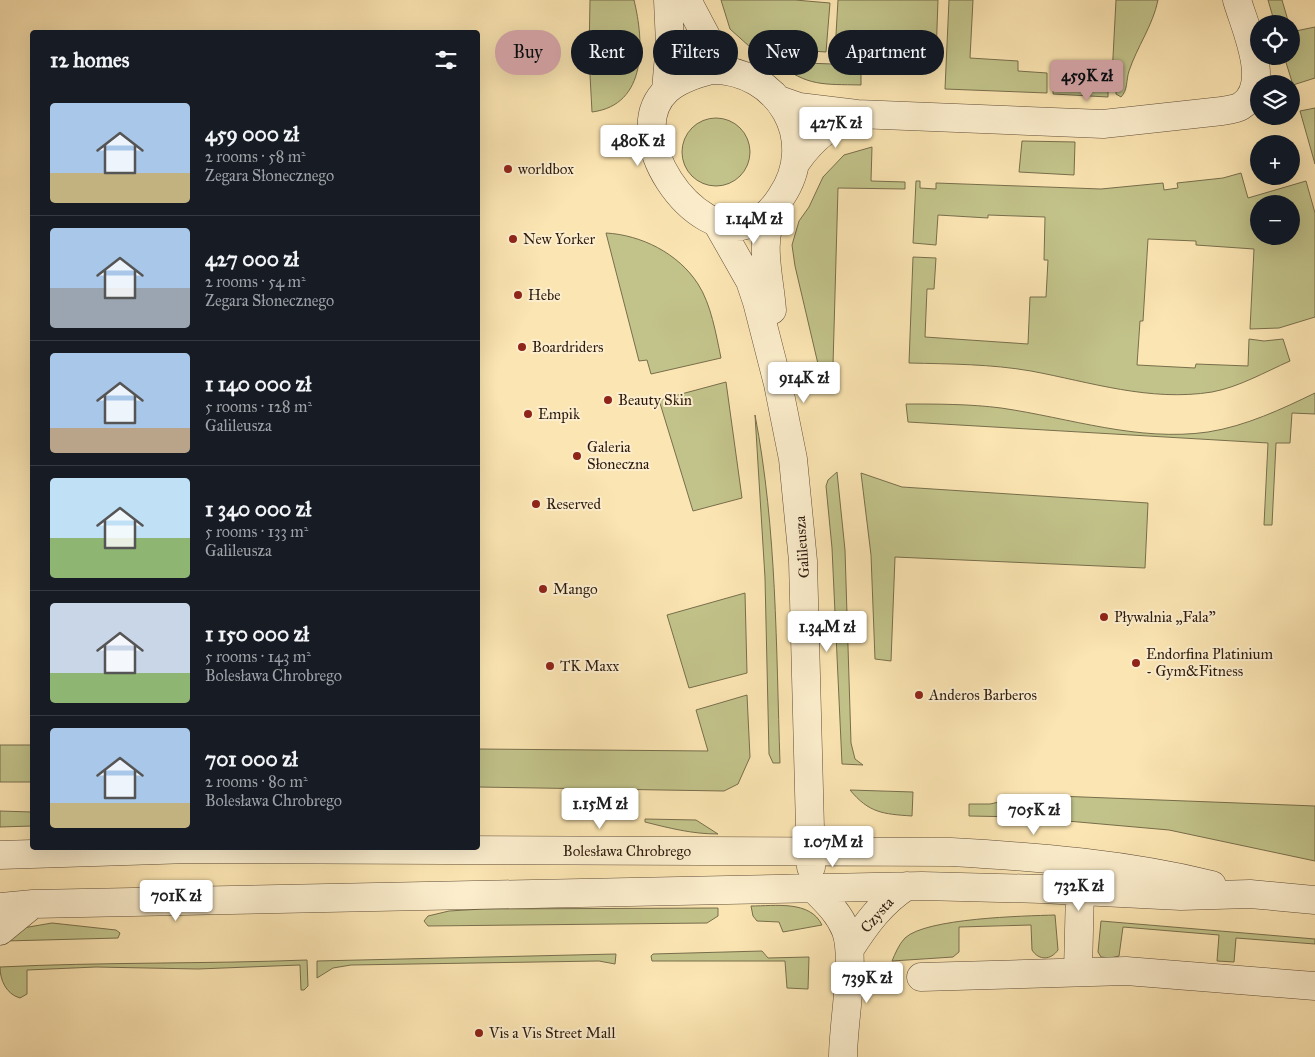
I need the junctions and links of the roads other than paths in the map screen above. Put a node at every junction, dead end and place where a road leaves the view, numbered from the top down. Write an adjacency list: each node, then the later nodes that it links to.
1 (668, 0): 7 (street)
2 (687, 0): 4 (street)
3 (1237, 0): 9 (street)
4 (703, 30)
5 (738, 74): 8 (street)
6 (693, 75): 7 (street)
7 (666, 90): 12 (street)
8 (779, 100): 9 (street); 10 (street)
9 (857, 114): 10 (street)
10 (797, 160): 11 (street)
11 (775, 207): 12 (street); 13 (street, Galileusza)
12 (717, 223): 13 (street, Galileusza)
13 (772, 358): 16 (street, Galileusza)
14 (480, 849): 16 (street, Bolesława Chrobrego)
15 (158, 850): 17 (street, Bolesława Chrobrego)
16 (810, 850): 19 (street, Galileusza); 21 (street, Bolesława Chrobrego)
17 (0, 855)
18 (908, 886): 19 (street, Bolesława Chrobrego); 20 (street, Bolesława Chrobrego); 26 (street, Czysta)
19 (813, 888): 23 (street, Bolesława Chrobrego); 26 (street, Czysta)
20 (1080, 890): 21 (street, Bolesława Chrobrego); 27 (street)
21 (1250, 894): 22 (street, Bolesława Chrobrego)
22 (1315, 900)
23 (32, 904): 24 (street, Bolesława Chrobrego); 25 (street)
24 (0, 907)
25 (0, 931)
26 (850, 948): 30 (street, Czysta)
27 (1078, 971): 28 (street); 29 (street)
28 (921, 976)
29 (1315, 986)
30 (843, 1057)

